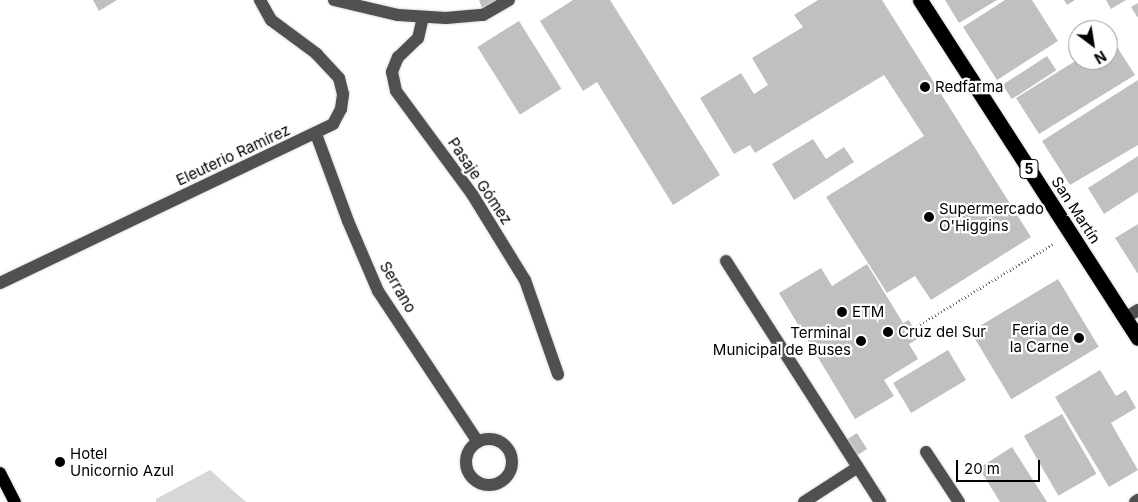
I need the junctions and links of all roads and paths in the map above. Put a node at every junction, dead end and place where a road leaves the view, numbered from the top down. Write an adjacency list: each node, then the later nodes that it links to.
1 (260, 0): 6 (street, Eleuterio Ramírez)
2 (334, 0): 5 (street)
3 (509, 0): 5 (street)
4 (920, 0): 7 (highway, San Martín / 5)
5 (423, 17): 13 (street, Pasaje Gómez)
6 (316, 134): 9 (street, Eleuterio Ramírez); 14 (street, Serrano)
7 (1070, 233): 10 (highway, San Martín / 5); 11 (path)
8 (726, 261): 16 (street)
9 (0, 283)
10 (1132, 314): 12 (highway, San Martín / 5)
11 (914, 328)
12 (1138, 338)
13 (558, 374)
14 (478, 442)
15 (926, 452): 22 (street)
16 (858, 468): 20 (street); 21 (street)
17 (0, 473): 19 (main road)
18 (1138, 500): 23 (street)
19 (15, 502)
20 (804, 502)
21 (880, 502)
22 (959, 502)
23 (1135, 502)

